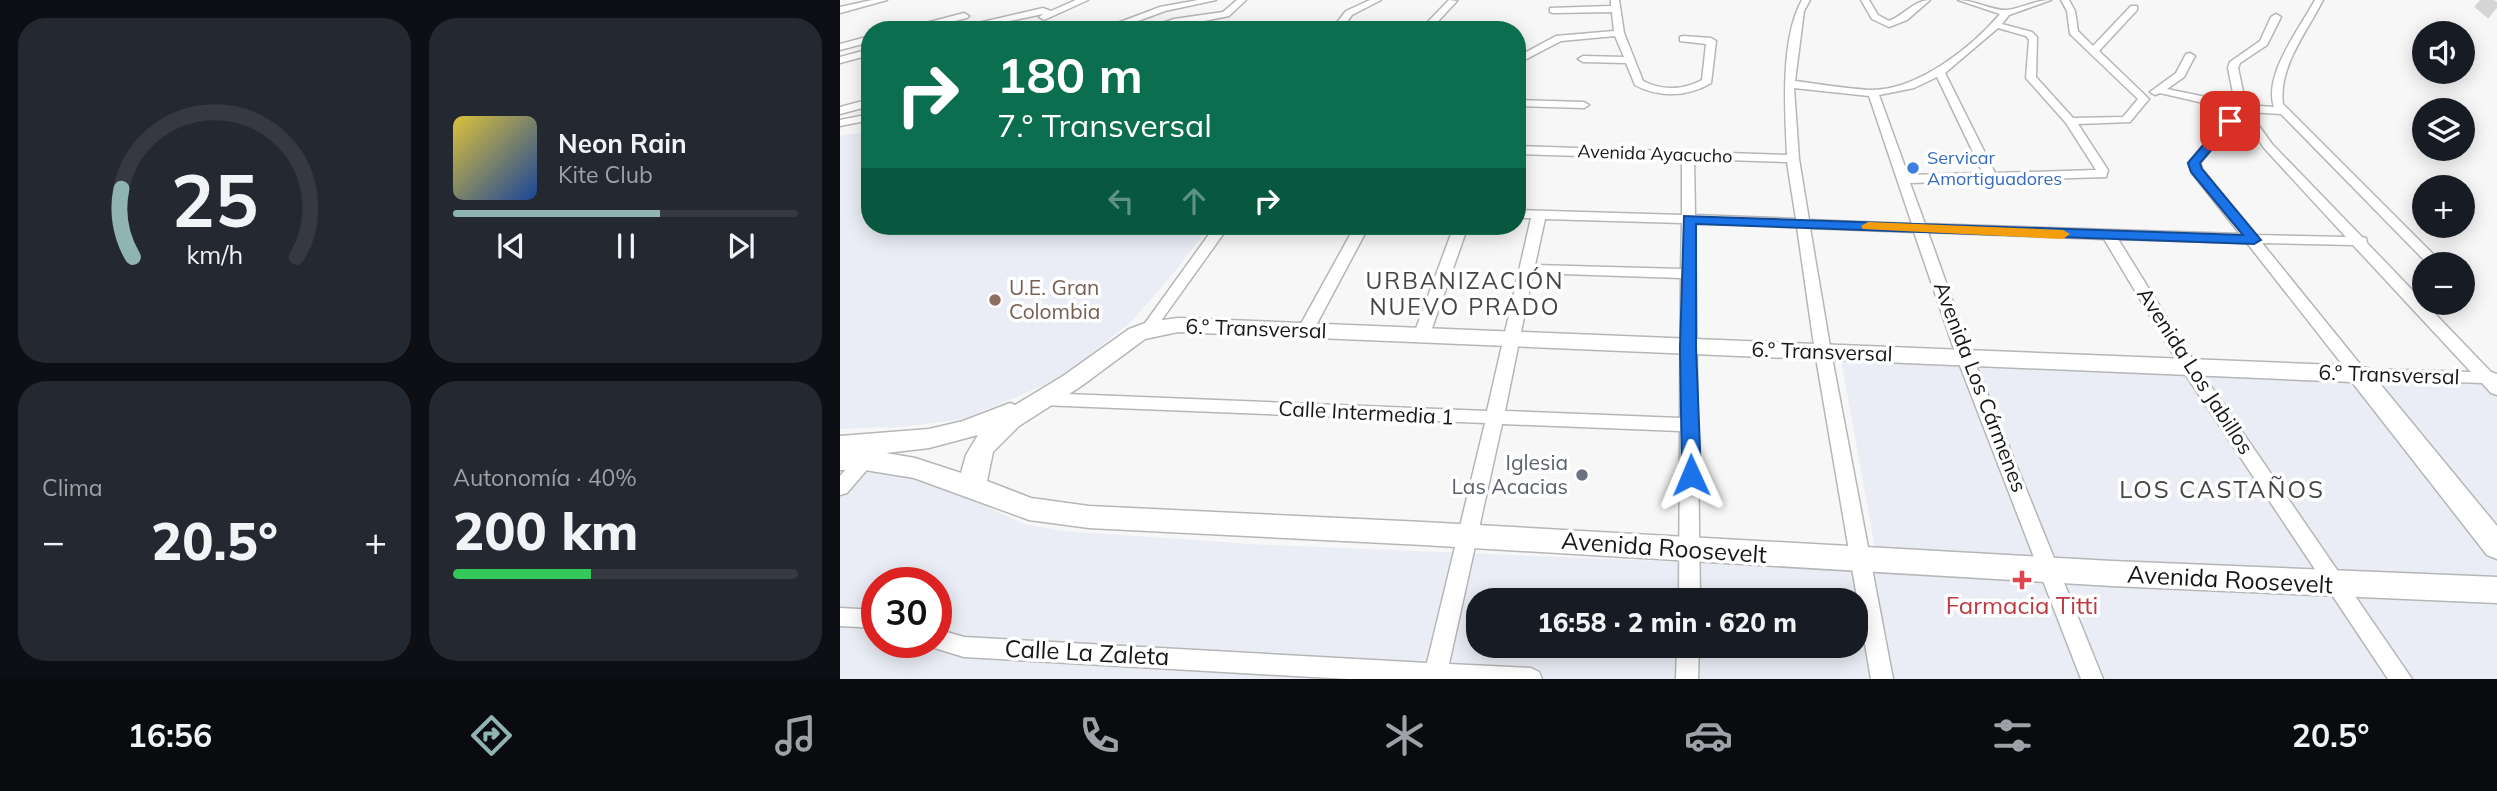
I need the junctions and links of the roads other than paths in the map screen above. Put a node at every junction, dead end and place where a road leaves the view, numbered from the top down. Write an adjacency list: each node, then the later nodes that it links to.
1 (883, 0): 16 (street)
2 (1084, 0): 20 (street)
3 (1212, 0): 27 (street)
4 (1242, 0): 28 (street)
5 (1377, 0): 29 (street)
6 (1806, 0): 44 (street)
7 (1865, 0): 8 (street)
8 (1926, 0)
9 (1962, 0): 19 (street)
10 (2047, 0): 19 (street)
11 (2065, 0): 36 (street)
12 (2319, 0): 53 (street)
13 (1453, 1): 30 (street)
14 (1615, 4): 17 (street); 32 (street)
15 (2134, 8): 36 (street)
16 (840, 10)
17 (1553, 10)
18 (1042, 11): 20 (street); 21 (street); 25 (street)
19 (2006, 13): 31 (street)
20 (1053, 14): 26 (street)
21 (964, 16): 23 (street); 24 (street)
22 (2276, 17): 51 (street)
23 (943, 21)
24 (958, 21)
25 (995, 21)
26 (1034, 21)
27 (1129, 21)
28 (1180, 21)
29 (1343, 21)
30 (1433, 21)
31 (1996, 25): 43 (street); 55 (street)
32 (1619, 33): 38 (street); 42 (street)
33 (1683, 39): 42 (street)
34 (861, 41): 35 (street)
35 (840, 47)
36 (2094, 51): 47 (street)
37 (861, 54): 41 (street)
38 (1526, 56)
39 (2190, 56): 45 (street)
40 (1583, 59): 42 (street)
41 (840, 60)
42 (1629, 60)
43 (1940, 72): 46 (street); 60 (street)
44 (1789, 85): 46 (street); 59 (street)
45 (2159, 90): 47 (street); 51 (street)
46 (1874, 93): 61 (street, Avenida Los Cármenes)
47 (2144, 99): 55 (street)
48 (1526, 103): 50 (street)
49 (861, 105): 52 (street)
50 (1584, 105)
51 (2241, 108): 53 (street); 71 (street); 72 (street)
52 (840, 111)
53 (2283, 111): 73 (street)
54 (861, 119): 56 (street)
55 (2070, 121): 60 (street)
56 (840, 123)
57 (1526, 150): 58 (street, Avenida Ayacucho)
58 (1688, 154): 59 (street, Avenida Ayacucho); 64 (street)
59 (1793, 159): 65 (street)
60 (1991, 177): 61 (street)
61 (1902, 179): 66 (street, Avenida Los Cármenes)
62 (1526, 214): 63 (street)
63 (1539, 214): 64 (street); 74 (street)
64 (1689, 219): 65 (street); 75 (street)
65 (1804, 222): 66 (street); 81 (street)
66 (1922, 229): 70 (street); 82 (street, Avenida Los Cármenes)
67 (1216, 235): 76 (street)
68 (1357, 235): 77 (street)
69 (1458, 235): 78 (street)
70 (2109, 236): 71 (street); 83 (street, Avenida Los Jabillos)
71 (2254, 240): 72 (street); 84 (street)
72 (2361, 241): 85 (street)
73 (2424, 252)
74 (1528, 269): 75 (street); 79 (street)
75 (1690, 274): 80 (street)
76 (1148, 329): 77 (street, 6.° Transversal); 86 (street)
77 (1305, 331): 78 (street, 6.° Transversal)
78 (1422, 334): 79 (street, 6.° Transversal)
79 (1512, 340): 80 (street, 6.° Transversal); 87 (street)
80 (1688, 347): 81 (street, 6.° Transversal); 88 (street)
81 (1823, 352): 82 (street, 6.° Transversal); 96 (street)
82 (1965, 358): 83 (street, 6.° Transversal); 97 (street, Avenida Los Cármenes)
83 (2189, 367): 84 (street, 6.° Transversal); 98 (street, Avenida Los Jabillos)
84 (2359, 374): 85 (street, 6.° Transversal); 94 (street)
85 (2494, 382)
86 (1041, 399): 87 (street, Calle Intermedia 1); 89 (street); 91 (street)
87 (1493, 419): 88 (street, Calle Intermedia 1); 93 (street)
88 (1691, 425): 95 (street)
89 (840, 445)
90 (852, 460): 91 (street, Avenida Roosevelt); 92 (street)
91 (973, 486): 93 (street, Avenida Roosevelt)
92 (840, 488)
93 (1469, 536): 95 (street, Avenida Roosevelt); 105 (street)
94 (2497, 547)
95 (1692, 550): 96 (street, Avenida Roosevelt); 99 (street)
96 (1860, 560): 97 (street, Avenida Roosevelt); 108 (street)
97 (2051, 572): 98 (street, Avenida Roosevelt); 109 (street, Avenida Los Cármenes)
98 (2337, 586): 100 (street, Avenida Roosevelt); 110 (street, Avenida Los Jabillos)
99 (1690, 588)
100 (2497, 590)
101 (840, 617): 102 (street)
102 (861, 619)
103 (952, 644): 105 (street, Calle La Zaleta)
104 (1688, 658): 107 (street)
105 (1435, 676): 106 (street, Calle La Zaleta)
106 (1531, 679)
107 (1687, 679)
108 (1882, 679)
109 (2092, 679)
110 (2401, 679)

